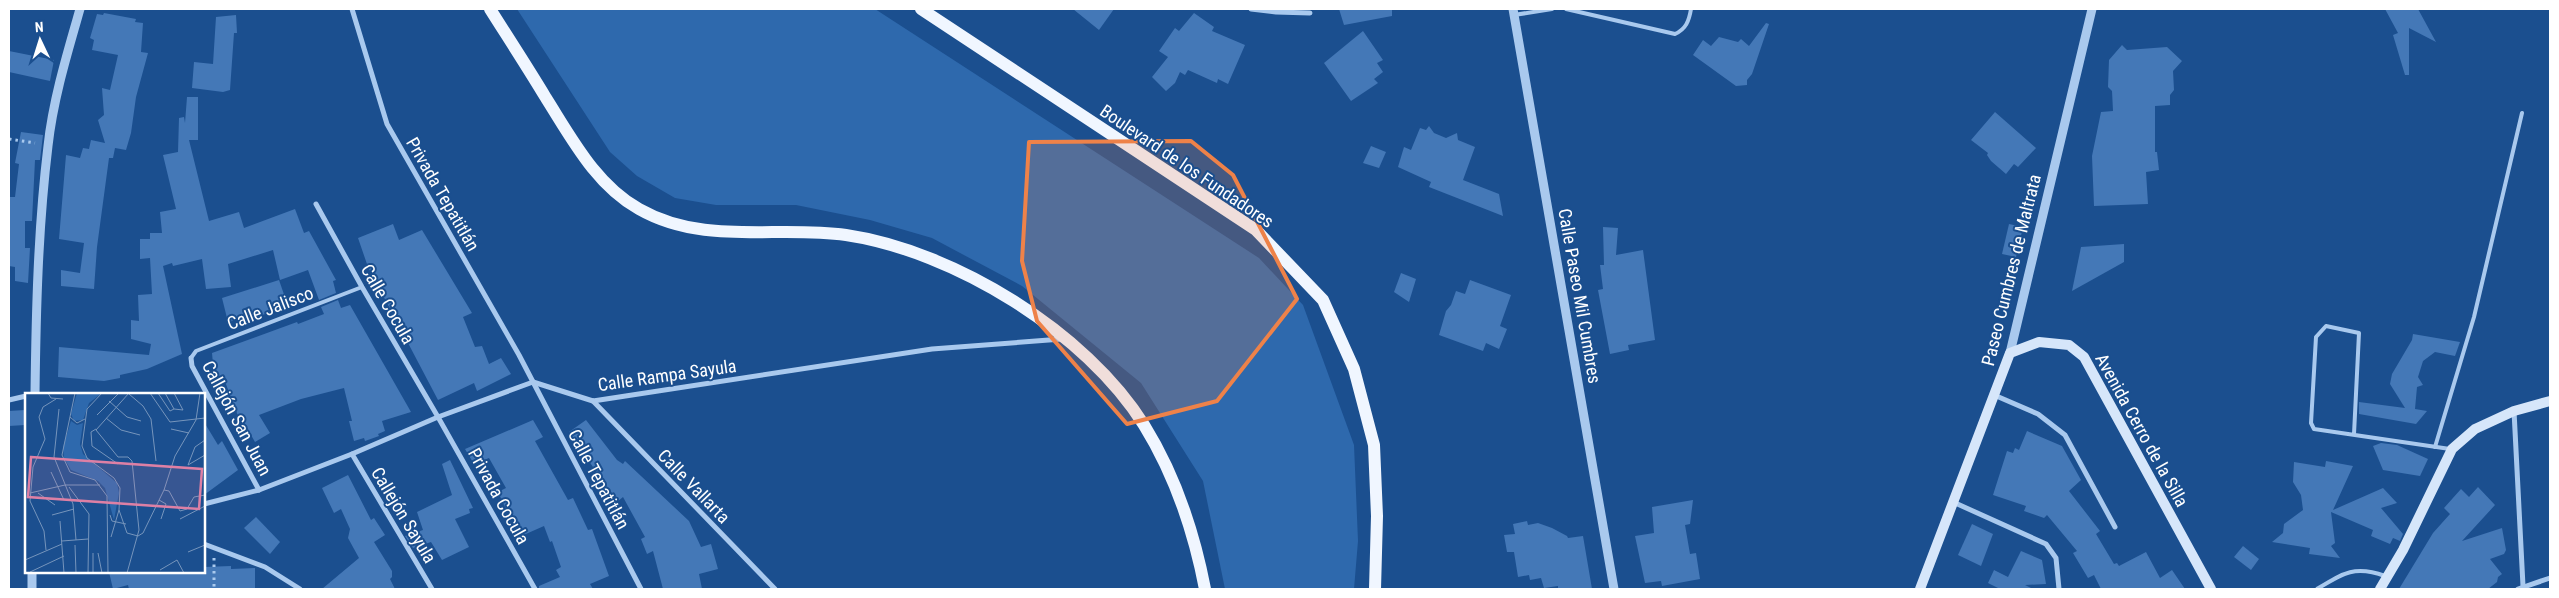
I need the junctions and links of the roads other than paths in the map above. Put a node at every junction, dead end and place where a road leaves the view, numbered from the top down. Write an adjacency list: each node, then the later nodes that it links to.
1 (80, 9): 19 (street)
2 (352, 9): 18 (street, Privada Tepatitlán)
3 (490, 9): 15 (main road)
4 (921, 9): 47 (main road, Boulevard de los Fundadores)
5 (1251, 9): 11 (street)
6 (1552, 9): 10 (lane)
7 (1566, 9): 8 (lane)
8 (1692, 9)
9 (2092, 9): 16 (street, Paseo Cumbres de Maltrata)
10 (1514, 12): 48 (street, Calle Paseo Mil Cumbres)
11 (1310, 13)
12 (2522, 113): 28 (lane)
13 (316, 204): 14 (street, Calle Cocula)
14 (362, 287): 17 (lane, Calle Jalisco); 26 (street, Calle Cocula)
15 (1067, 338): 23 (street, Calle Rampa Sayula); 46 (main road)
16 (2010, 353): 20 (main road, Paseo Cumbres de Maltrata); 51 (main road, Avenida Cerro de la Silla)
17 (191, 358): 31 (street, Callejón San Juan)
18 (533, 382): 23 (street, Calle Rampa Sayula); 26 (street); 44 (street, Calle Tepatitlán)
19 (36, 393)
20 (1994, 395): 32 (main road, Paseo Cumbres de Maltrata); 34 (street)
21 (25, 396): 22 (street)
22 (9, 400)
23 (593, 401): 45 (street, Calle Vallarta)
24 (2550, 401): 25 (main road)
25 (2514, 411): 29 (main road); 39 (street)
26 (438, 416): 30 (street); 43 (street, Privada Cocula)
27 (2354, 434): 27 (lane); 28 (lane)
28 (2435, 447): 29 (lane)
29 (2452, 450): 37 (main road)
30 (352, 454): 31 (street); 42 (street, Callejón Sayula)
31 (259, 490): 33 (street)
32 (1954, 502): 49 (main road, Paseo Cumbres de Maltrata); 50 (street)
33 (205, 504)
34 (2115, 527)
35 (205, 544): 41 (street)
36 (32, 573): 40 (street)
37 (2387, 577): 52 (lane); 53 (main road)
38 (2550, 578): 39 (street)
39 (2521, 588)
40 (32, 589)
41 (300, 589)
42 (432, 589)
43 (535, 589)
44 (641, 589)
45 (775, 589)
46 (1205, 589)
47 (1375, 589)
48 (1614, 589)
49 (1920, 589)
50 (2059, 589)
51 (2211, 589)
52 (2316, 589)
53 (2380, 589)

